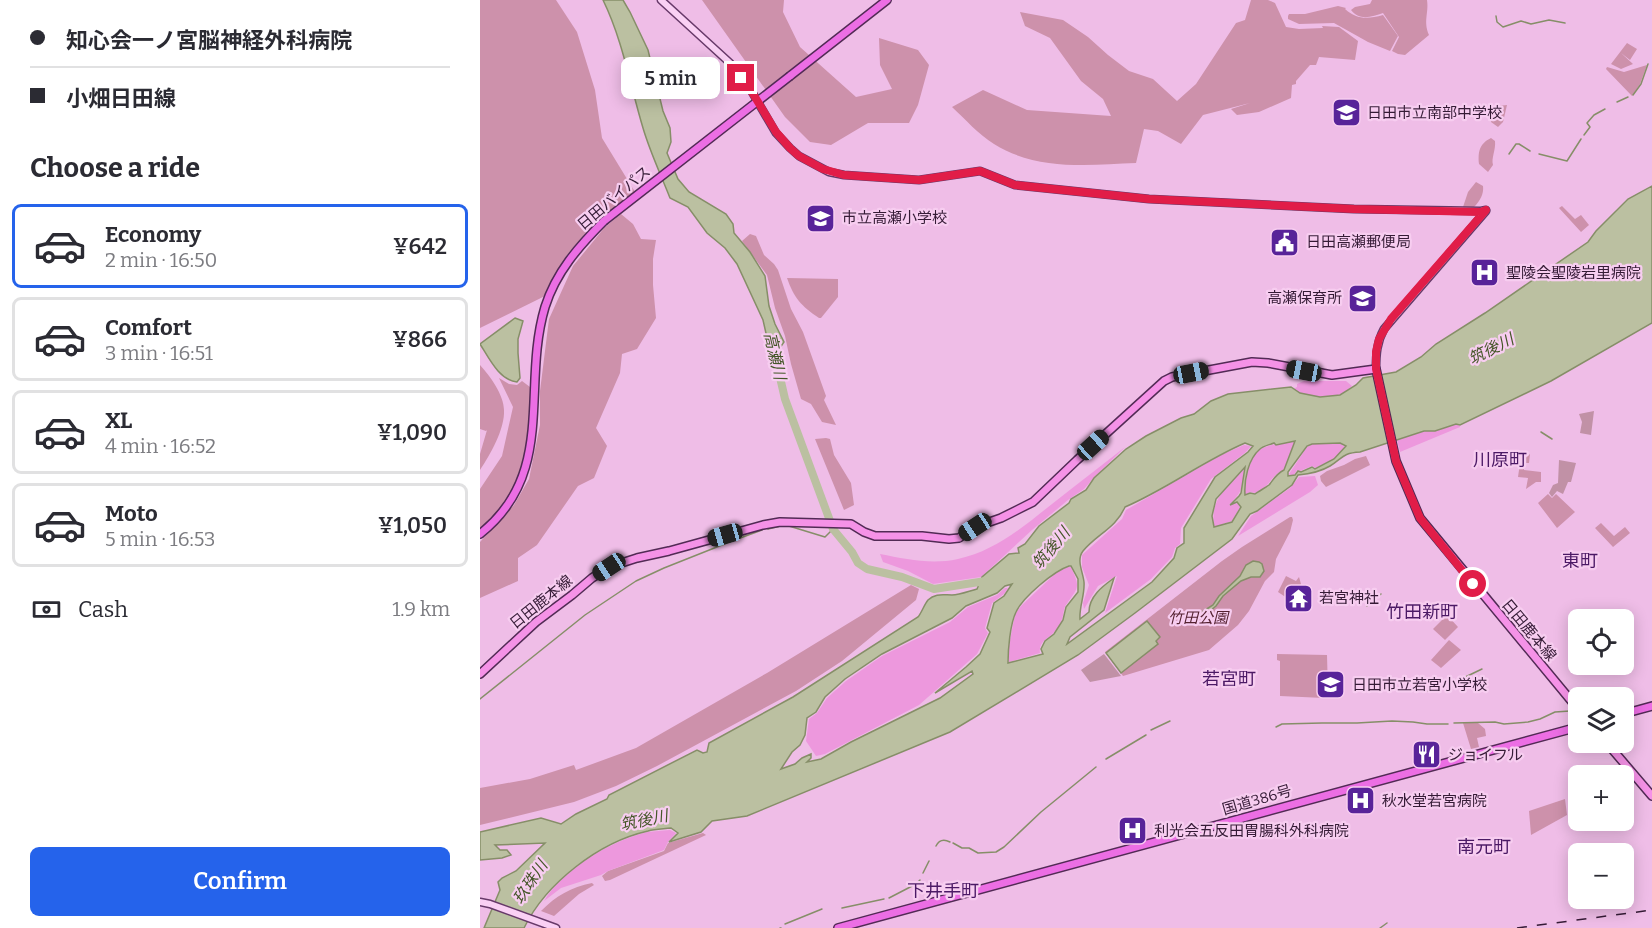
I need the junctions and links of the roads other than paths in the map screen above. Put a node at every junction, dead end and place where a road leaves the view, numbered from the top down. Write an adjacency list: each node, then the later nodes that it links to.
1 (662, 0): 3 (main road)
2 (887, 0): 4 (highway, 日田バイパス, bridge)
3 (1376, 369): 5 (main road, 日田鹿本線); 6 (main road, 日田鹿本線)
4 (480, 534)
5 (480, 674)
6 (1568, 698)
7 (1652, 706): 8 (highway)
8 (1634, 711)
9 (1568, 730): 14 (highway, 国道386号)
10 (1615, 753): 11 (main road)
11 (1652, 796)
12 (480, 902): 13 (main road)
13 (553, 927)
14 (838, 928)

